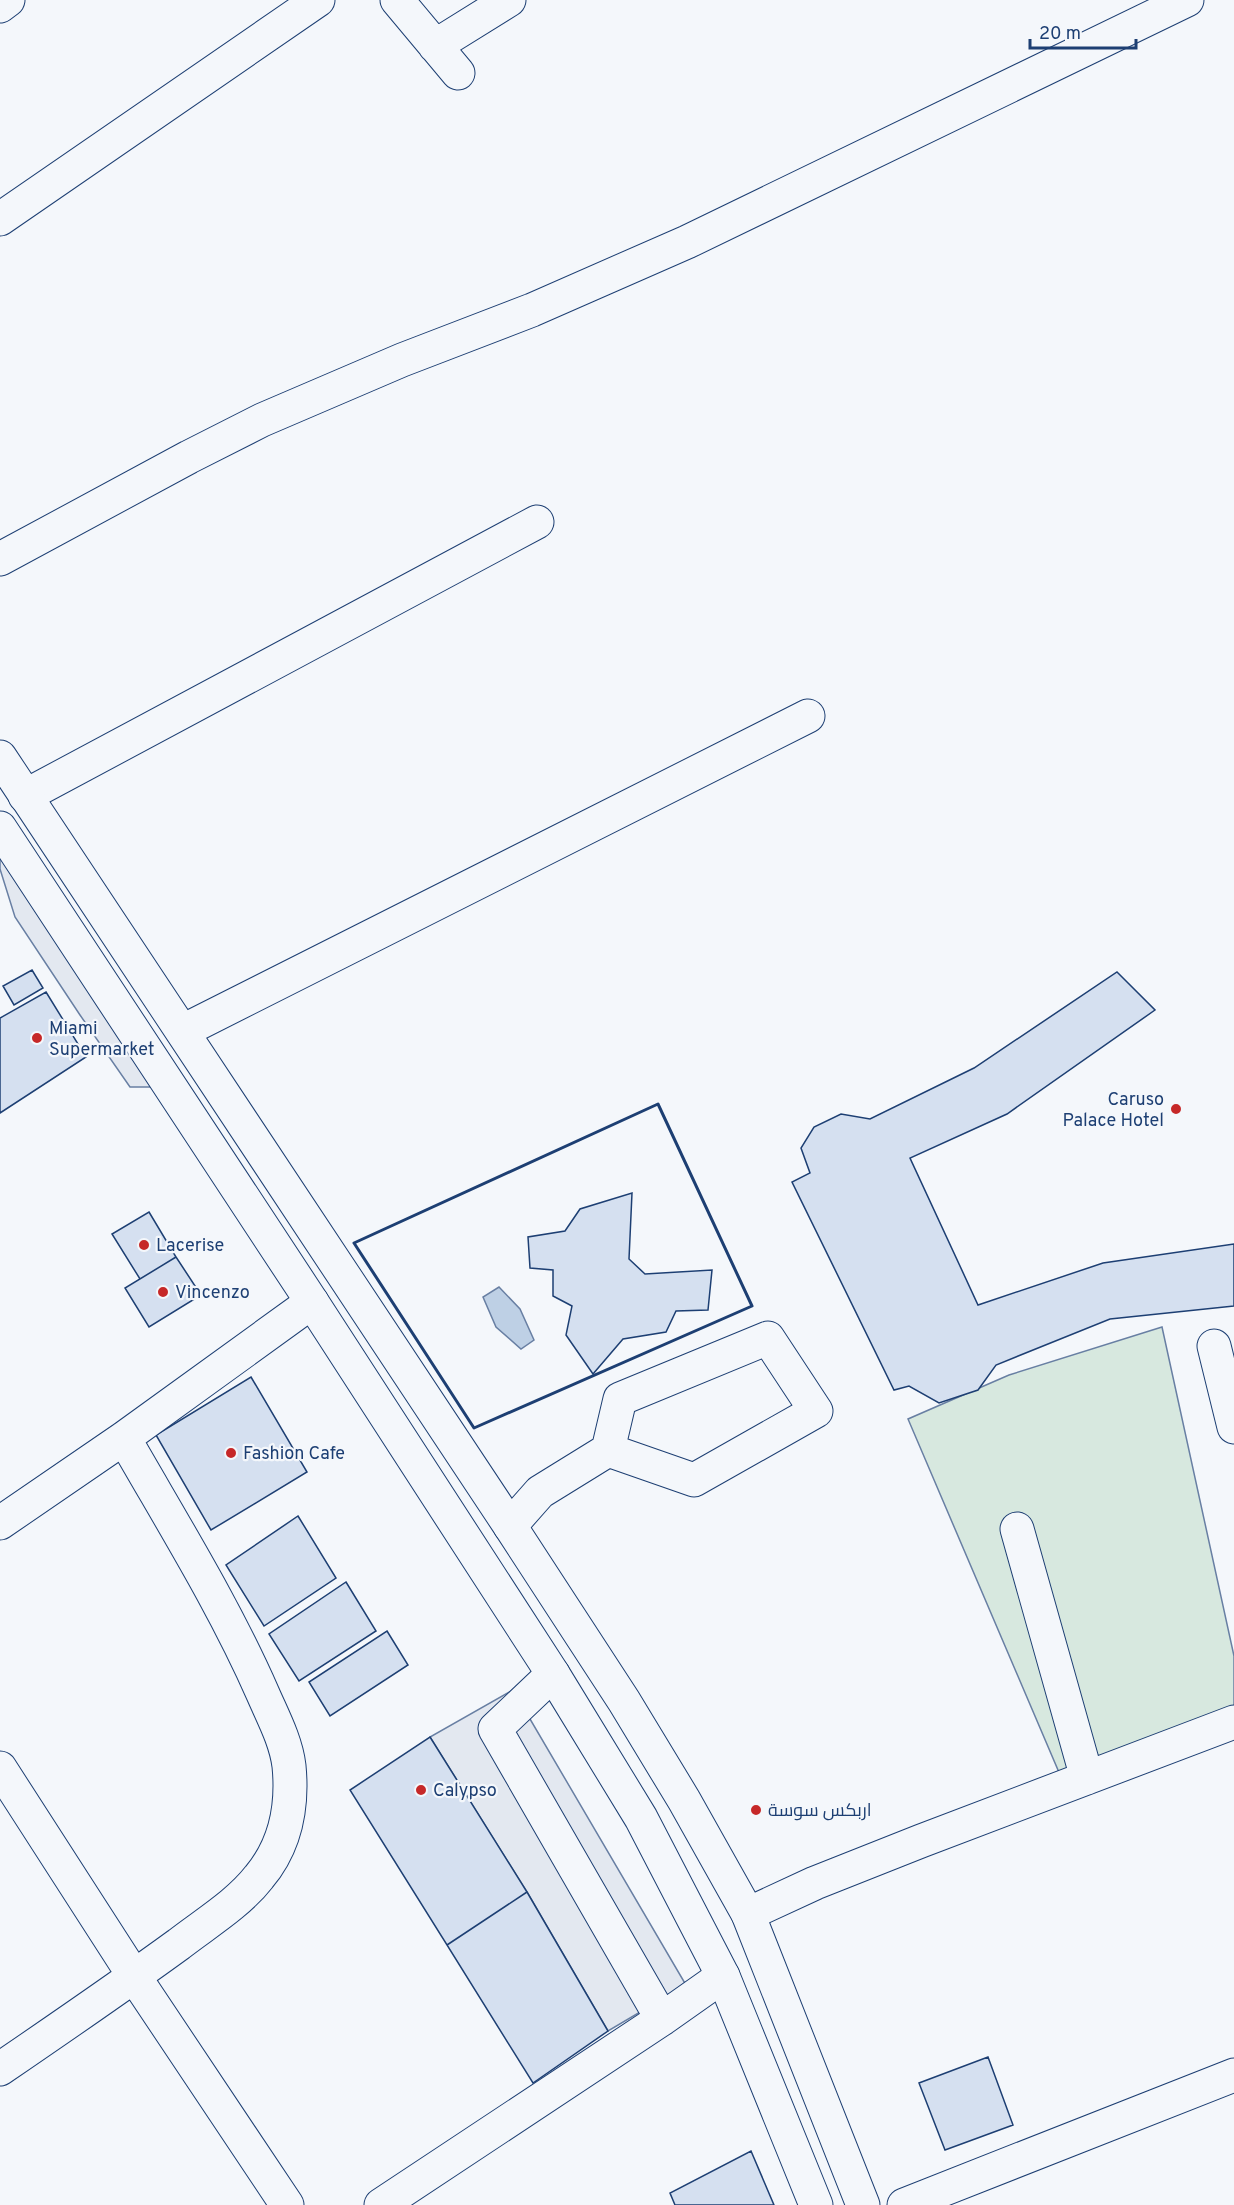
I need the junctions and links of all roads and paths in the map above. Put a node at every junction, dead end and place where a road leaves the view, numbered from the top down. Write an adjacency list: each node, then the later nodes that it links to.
1 (8, 0): 6 (street)
2 (318, 0): 9 (street)
3 (397, 0): 7 (street)
4 (509, 0): 7 (street)
5 (1187, 0): 11 (street)
6 (0, 6)
7 (435, 46): 8 (street)
8 (458, 73)
9 (0, 219)
10 (537, 522): 14 (street)
11 (0, 559)
12 (808, 716): 16 (street)
13 (0, 757): 14 (street)
14 (25, 796): 16 (street)
15 (0, 828): 17 (street)
16 (183, 1031): 23 (street)
17 (312, 1302): 20 (street); 25 (street)
18 (1214, 1347): 19 (street)
19 (1234, 1427)
20 (124, 1438): 22 (street); 31 (street)
21 (608, 1450): 21 (street); 23 (street)
22 (0, 1523)
23 (510, 1526): 29 (street)
24 (1017, 1529): 28 (street)
25 (553, 1674): 30 (street); 32 (street)
26 (1234, 1722): 28 (street)
27 (0, 1768): 31 (street)
28 (1087, 1779): 29 (street)
29 (748, 1914): 38 (street)
30 (723, 1976): 32 (street); 37 (street)
31 (135, 1977): 33 (street); 35 (street)
32 (662, 2019): 36 (street)
33 (0, 2069)
34 (1234, 2075): 39 (street)
35 (287, 2205)
36 (381, 2205)
37 (816, 2205)
38 (863, 2205)
39 (904, 2205)

